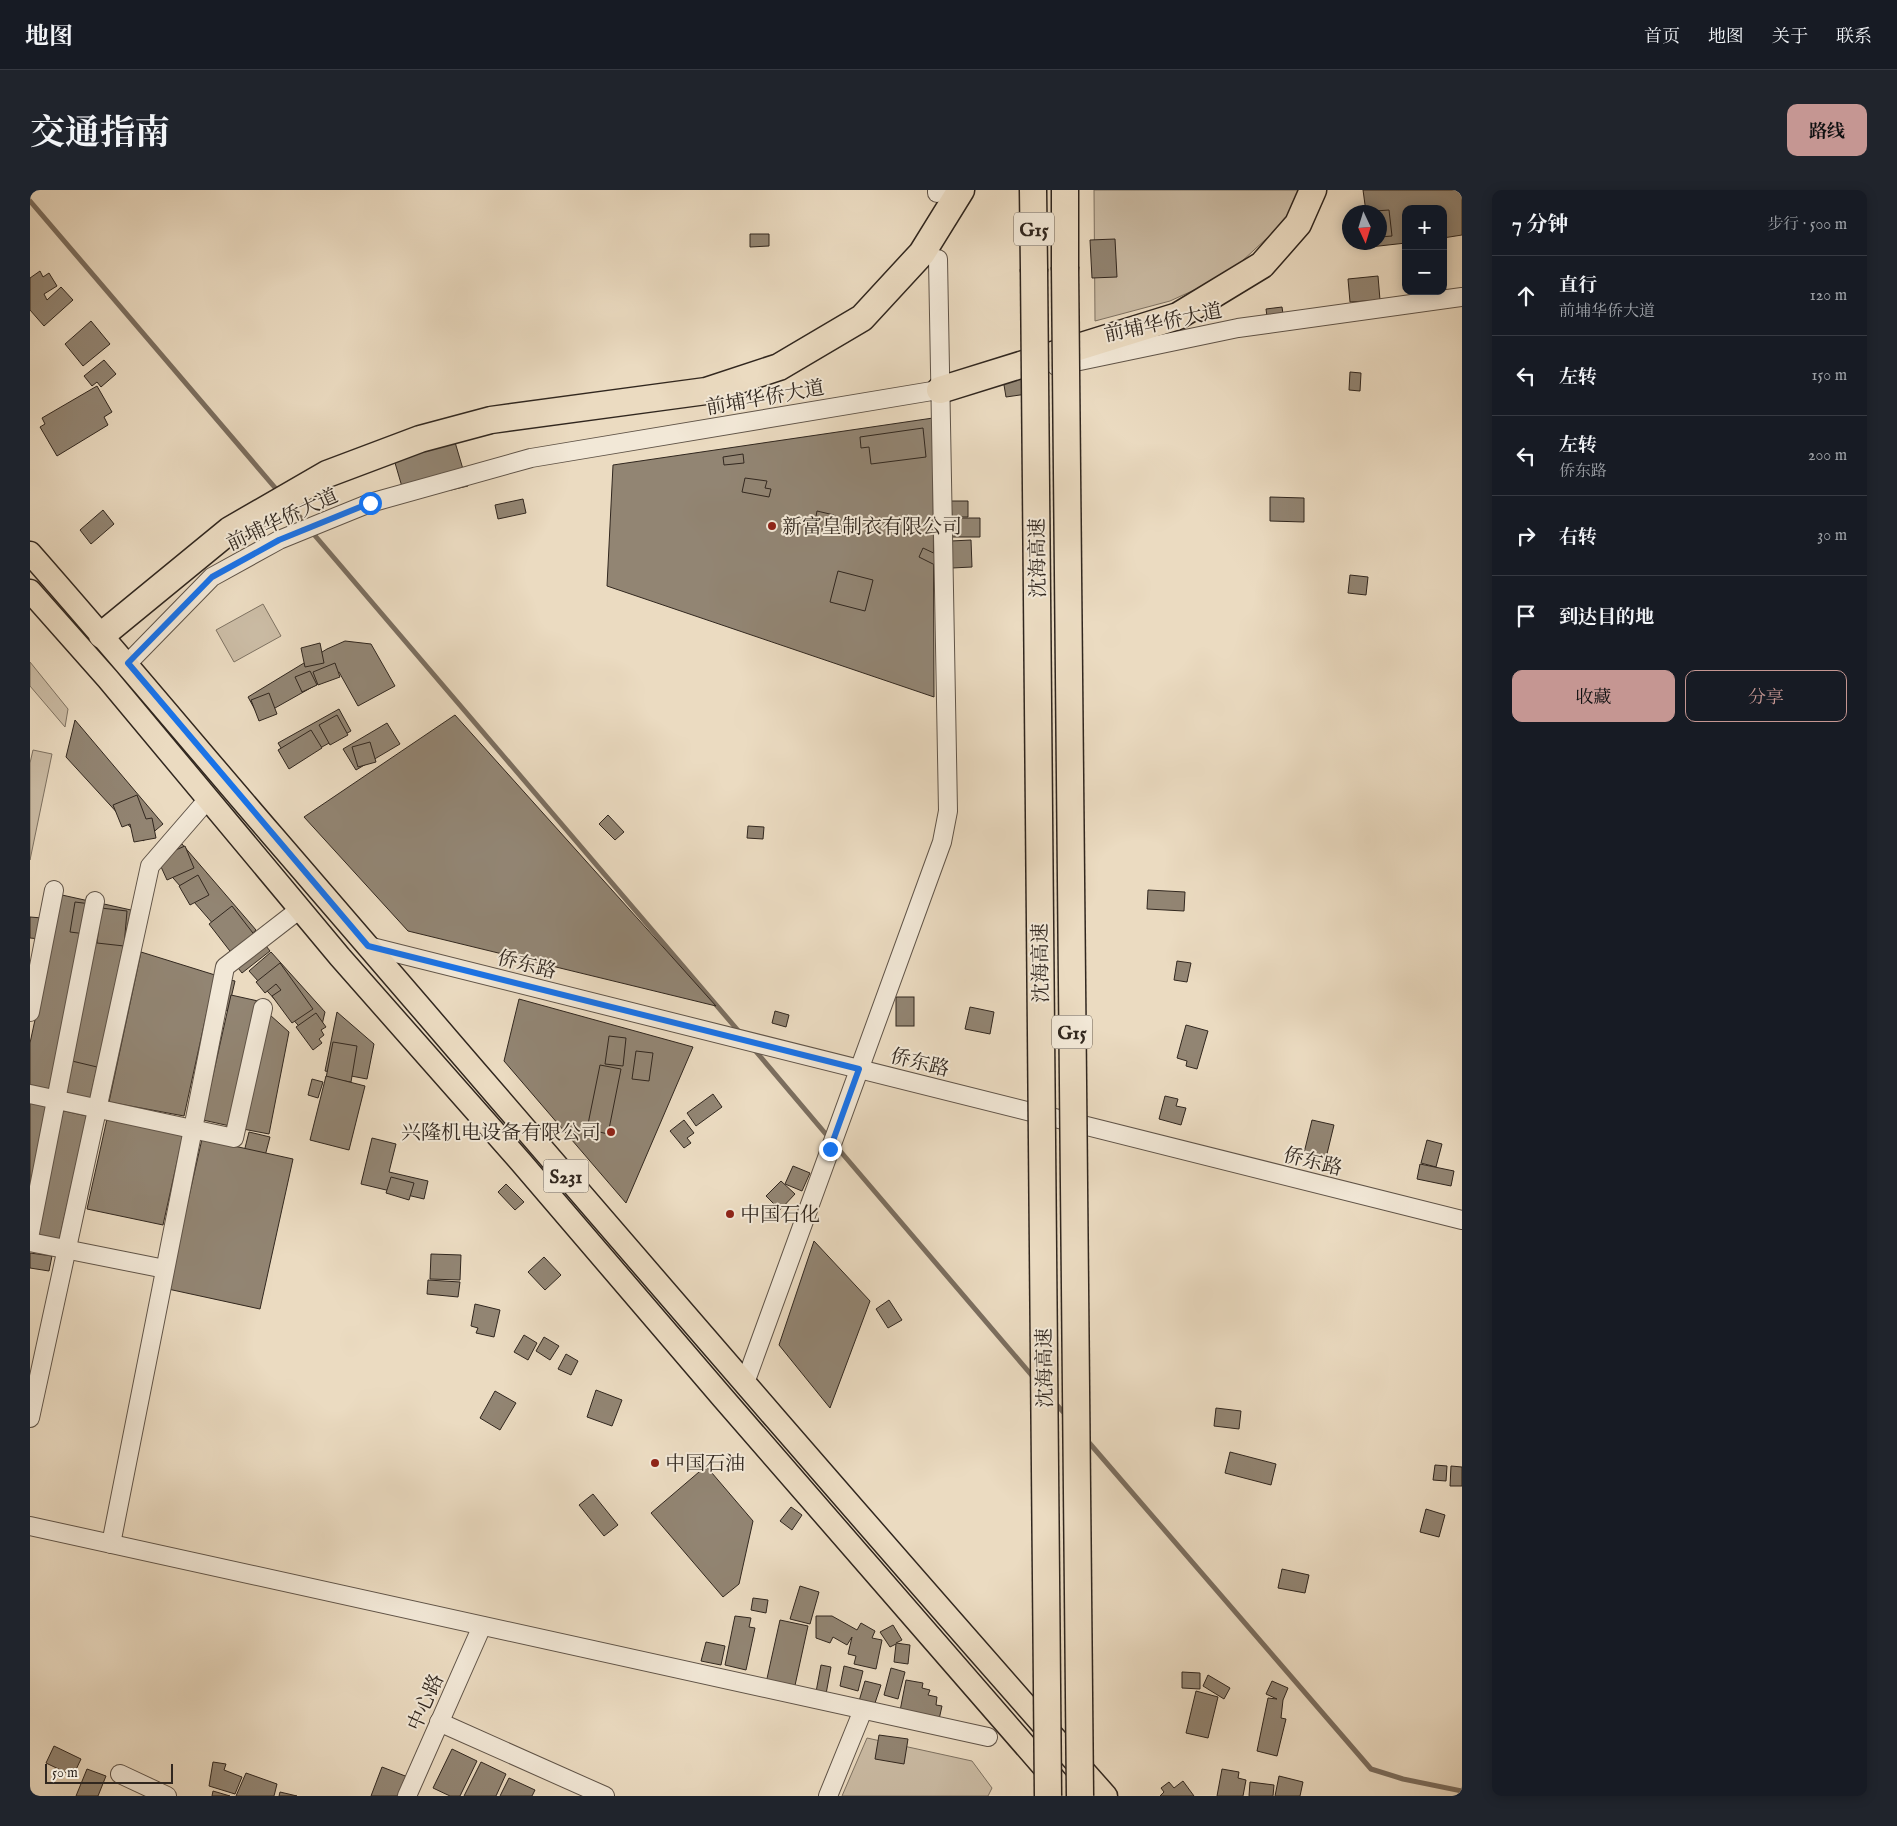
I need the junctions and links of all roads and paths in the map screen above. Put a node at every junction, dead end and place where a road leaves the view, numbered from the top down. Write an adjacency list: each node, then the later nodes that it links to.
1 (1033, 190): 42 (highway, 沈海高速 / G15, bridge)
2 (1065, 190): 44 (highway, 沈海高速 / G15, bridge)
3 (1313, 190): 7 (highway)
4 (945, 191): 10 (highway)
5 (938, 259): 7 (street)
6 (1462, 297): 7 (street, 前埔华侨大道)
7 (940, 390): 11 (street, 前埔华侨大道); 19 (street)
8 (30, 553): 10 (main road, S231)
9 (30, 591): 12 (main road, S231)
10 (102, 635): 11 (main road, S231)
11 (128, 663): 16 (main road, S231)
12 (208, 799): 15 (main road, S231); 22 (street)
13 (54, 890): 18 (street)
14 (95, 901): 21 (street)
15 (300, 909): 23 (street); 43 (main road, S231)
16 (368, 946): 19 (street, 侨东路); 29 (main road, S231)
17 (263, 1008): 23 (street)
18 (30, 1012)
19 (859, 1069): 24 (street, 侨东路); 29 (street)
20 (30, 1094): 21 (street)
21 (56, 1100): 22 (street); 25 (street)
22 (97, 1108): 23 (street); 27 (street)
23 (193, 1129): 28 (street)
24 (1462, 1220)
25 (30, 1232)
26 (30, 1242): 27 (street)
27 (67, 1249): 28 (street); 30 (street)
28 (165, 1269): 32 (street)
29 (745, 1383): 45 (main road, S231)
30 (30, 1418)
31 (30, 1526): 32 (street)
32 (111, 1544): 33 (street)
33 (482, 1626): 34 (street); 35 (street, 中心路)
34 (863, 1710): 36 (street); 41 (street)
35 (439, 1722): 39 (street, 中心路); 40 (street)
36 (988, 1737)
37 (120, 1774): 38 (street)
38 (167, 1796)
39 (407, 1796)
40 (605, 1796)
41 (828, 1796)
42 (1048, 1796)
43 (1069, 1796)
44 (1080, 1796)
45 (1106, 1796)

